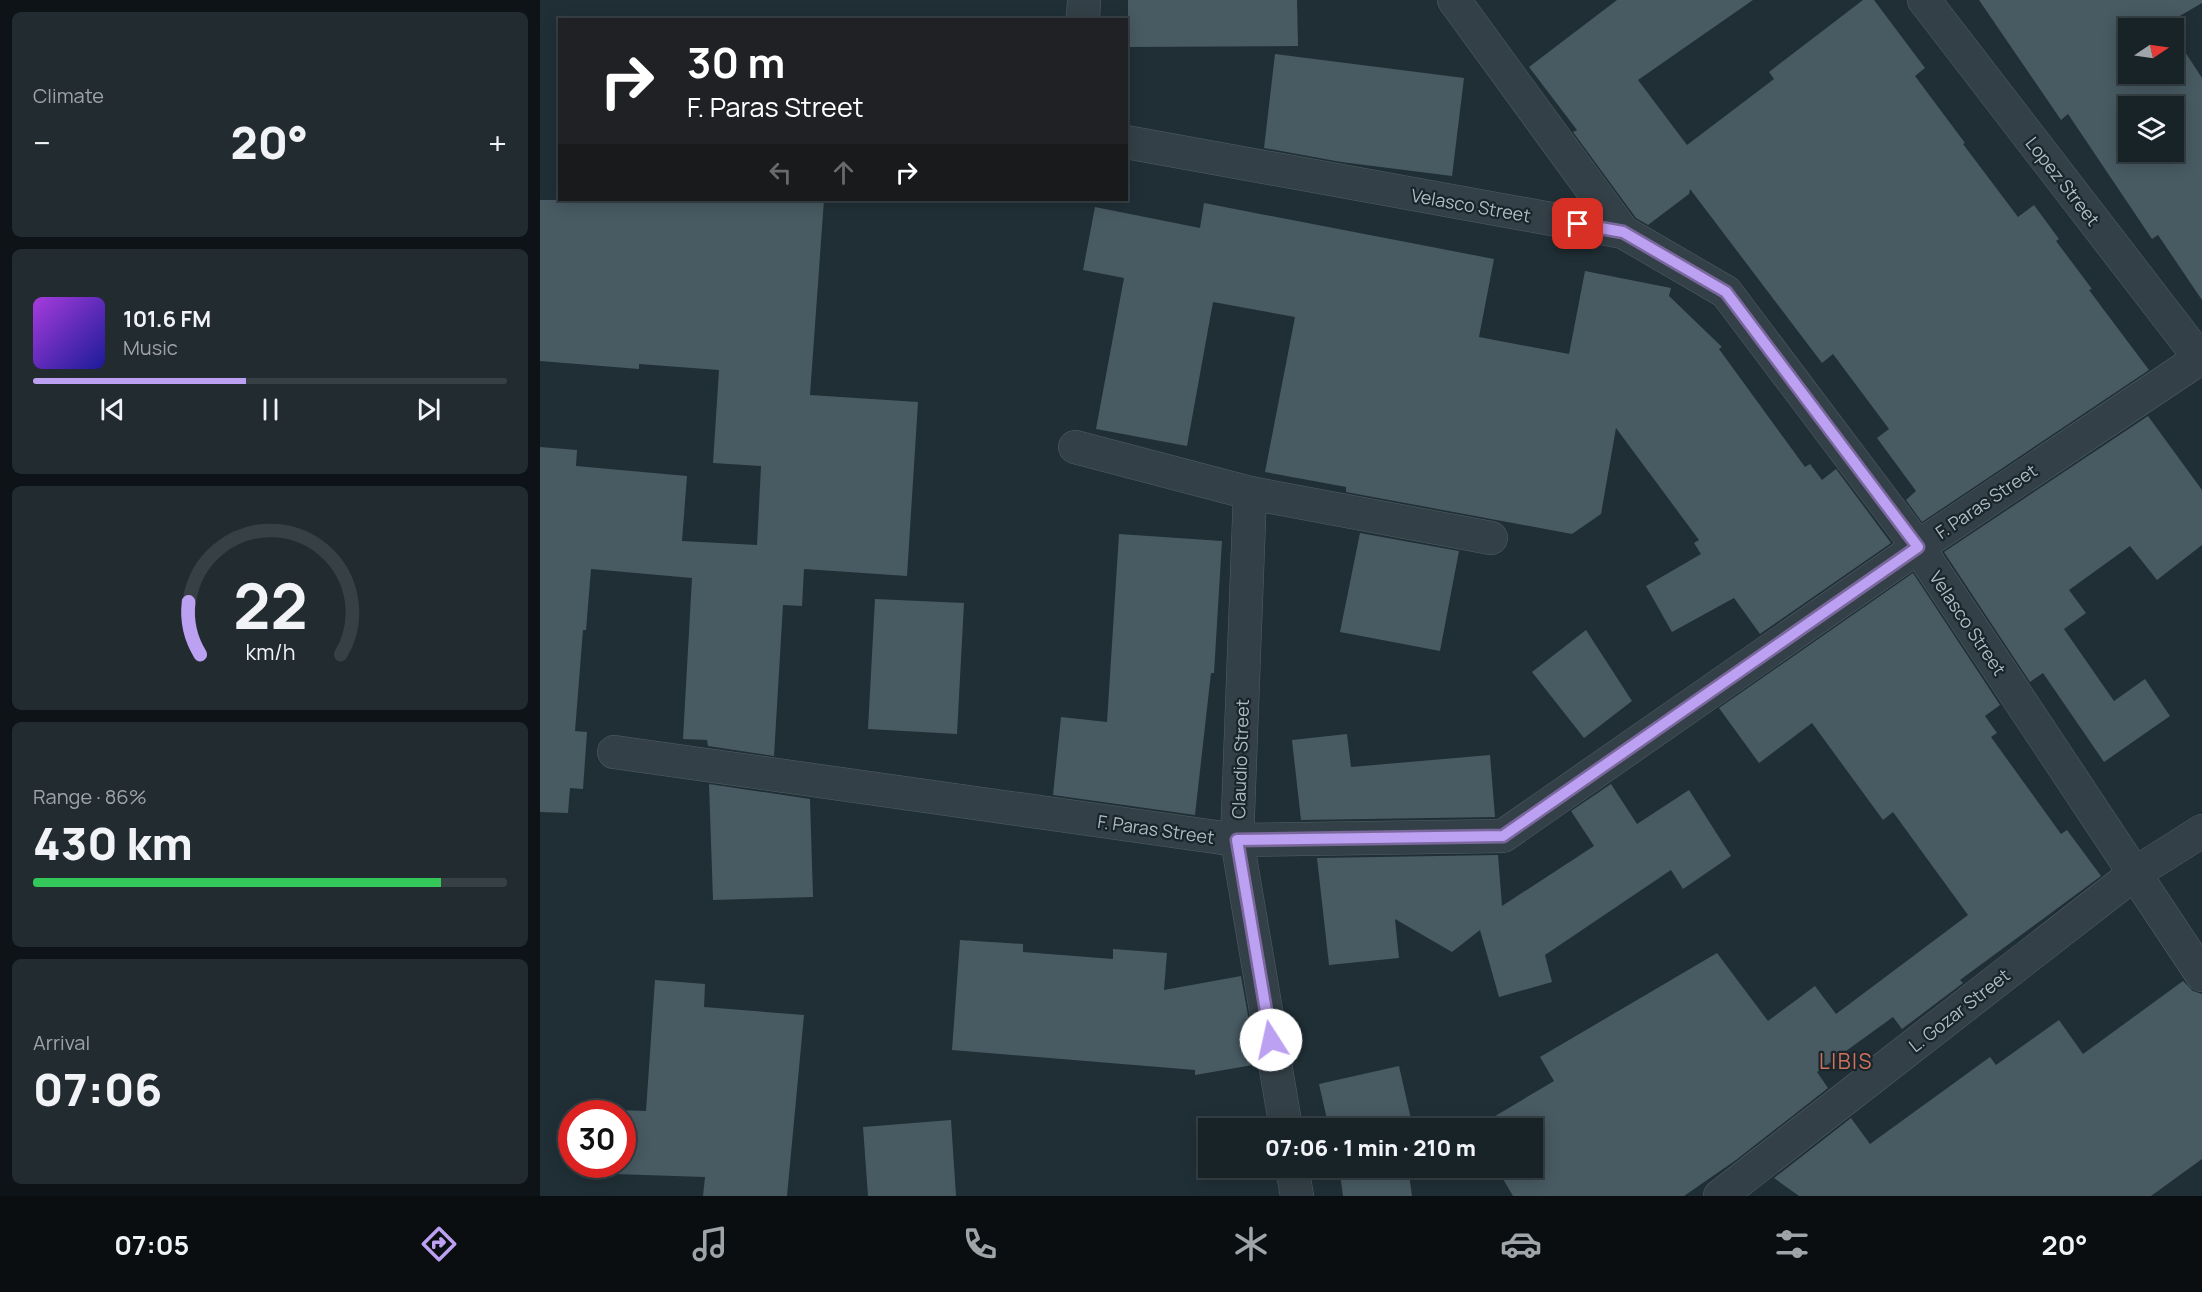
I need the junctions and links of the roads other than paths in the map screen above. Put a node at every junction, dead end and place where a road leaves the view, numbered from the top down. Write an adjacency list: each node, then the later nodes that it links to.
1 (1084, 0): 4 (street)
2 (1454, 0): 6 (street)
3 (1924, 0): 7 (street, Lopez Street)
4 (1083, 18)
5 (1128, 142): 6 (street, Velasco Street)
6 (1623, 232): 11 (street, Velasco Street)
7 (2201, 359): 11 (street, F. Paras Street)
8 (1075, 447): 9 (street)
9 (1250, 493): 10 (street); 14 (street, Claudio Street)
10 (1491, 538)
11 (1918, 547): 14 (street, F. Paras Street); 15 (street, Velasco Street)
12 (614, 752): 14 (street, F. Paras Street)
13 (2202, 831): 15 (street, L. Gozar Street)
14 (1237, 840): 17 (street, Claudio Street)
15 (2134, 874): 16 (street, Velasco Street); 20 (street, L. Gozar Street)
16 (2202, 975)
17 (1284, 1118)
18 (1294, 1178): 19 (street)
19 (1297, 1196)
20 (1720, 1196)

